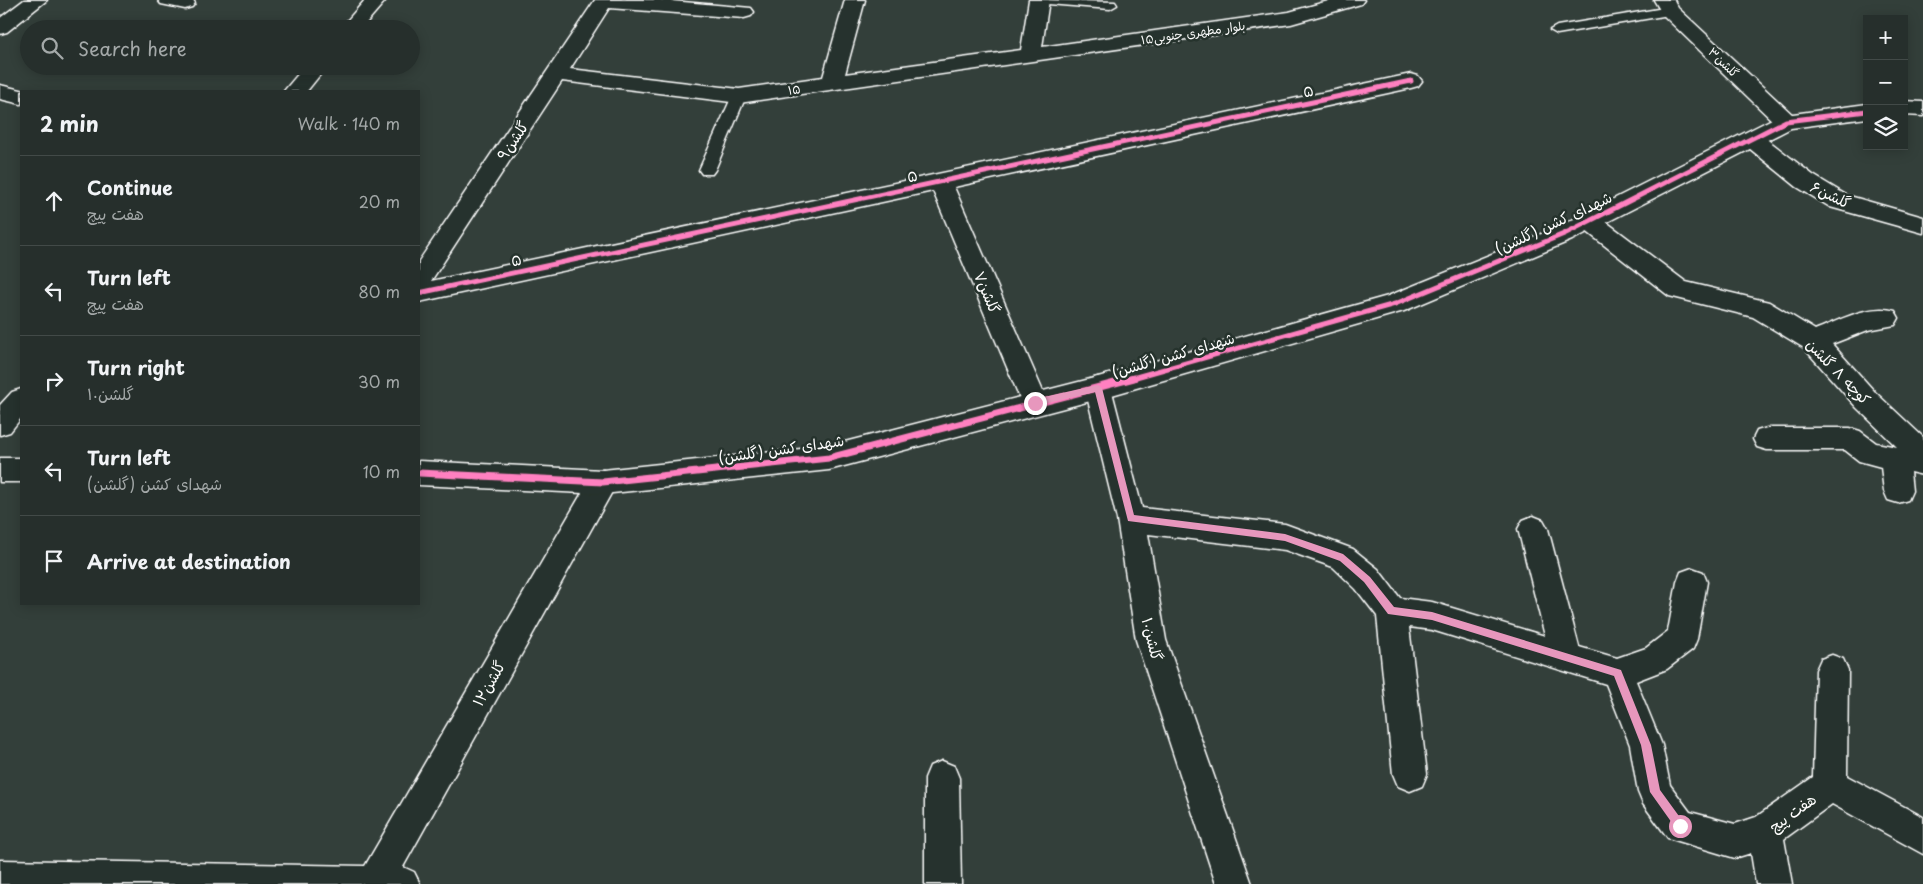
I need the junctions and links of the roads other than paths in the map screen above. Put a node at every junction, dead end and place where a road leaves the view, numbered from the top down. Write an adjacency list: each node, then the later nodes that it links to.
1 (38, 0): 12 (street)
2 (376, 0): 11 (street)
3 (855, 0): 18 (street)
4 (1039, 0): 14 (street)
5 (1048, 0): 8 (lane)
6 (1354, 0): 14 (street, بلوار مطهری جنوبی۱۵)
7 (605, 1): 10 (street); 15 (street, گلشن۹)
8 (1110, 5)
9 (1667, 5): 13 (lane); 26 (street, گلشن۳)
10 (744, 12)
11 (358, 20)
12 (0, 28)
13 (1557, 30)
14 (1030, 55): 18 (street, ۱۵)
15 (556, 74): 21 (street, ۱۵); 32 (street, گلشن۹)
16 (309, 75): 19 (street)
17 (1411, 80): 29 (street, ۵)
18 (832, 83): 21 (street, ۱۵)
19 (296, 90)
20 (0, 92): 22 (street)
21 (739, 96): 28 (lane)
22 (20, 97)
23 (1908, 108): 24 (street)
24 (1923, 109)
25 (1863, 111): 26 (street, شهدای کشن (گلشن))
26 (1786, 121): 27 (street, شهدای کشن (گلشن))
27 (1752, 138): 30 (street, شهدای کشن (گلشن)); 31 (street, گلشن۶)
28 (708, 170)
29 (941, 182): 33 (street, ۵); 38 (street, گلشن۷)
30 (1589, 221): 35 (street, کوچه ۸ گلشن); 36 (street, شهدای کشن (گلشن))
31 (1923, 224)
32 (420, 278)
33 (420, 292)
34 (1886, 318): 35 (street)
35 (1813, 341): 41 (street, کوچه ۸ گلشن)
36 (1098, 388): 38 (street, شهدای کشن (گلشن)); 49 (street, گلشن۱۰)
37 (20, 401): 39 (street)
38 (1035, 403): 47 (street, شهدای کشن (گلشن))
39 (0, 424)
40 (1767, 439): 42 (street)
41 (1923, 454)
42 (1894, 458): 43 (street); 48 (street)
43 (1923, 464)
44 (0, 470): 45 (street)
45 (20, 470)
46 (420, 474): 47 (street, شهدای کشن (گلشن))
47 (603, 482): 62 (street, گلشن۱۲)
48 (1898, 491)
49 (1131, 519): 52 (street); 64 (street, گلشن۱۰)
50 (1533, 529): 53 (street)
51 (1692, 582): 55 (street)
52 (1392, 611): 53 (street); 56 (street)
53 (1566, 656): 55 (street)
54 (1832, 670): 58 (street)
55 (1617, 673): 59 (street, هفت پیچ)
56 (1410, 774)
57 (942, 778): 63 (street)
58 (1830, 786): 59 (street, هفت پیچ); 60 (street, هفت پیچ)
59 (1765, 832): 65 (street)
60 (1923, 837)
61 (0, 878): 62 (street)
62 (384, 883)
63 (942, 884)
64 (1234, 884)
65 (1774, 884)

